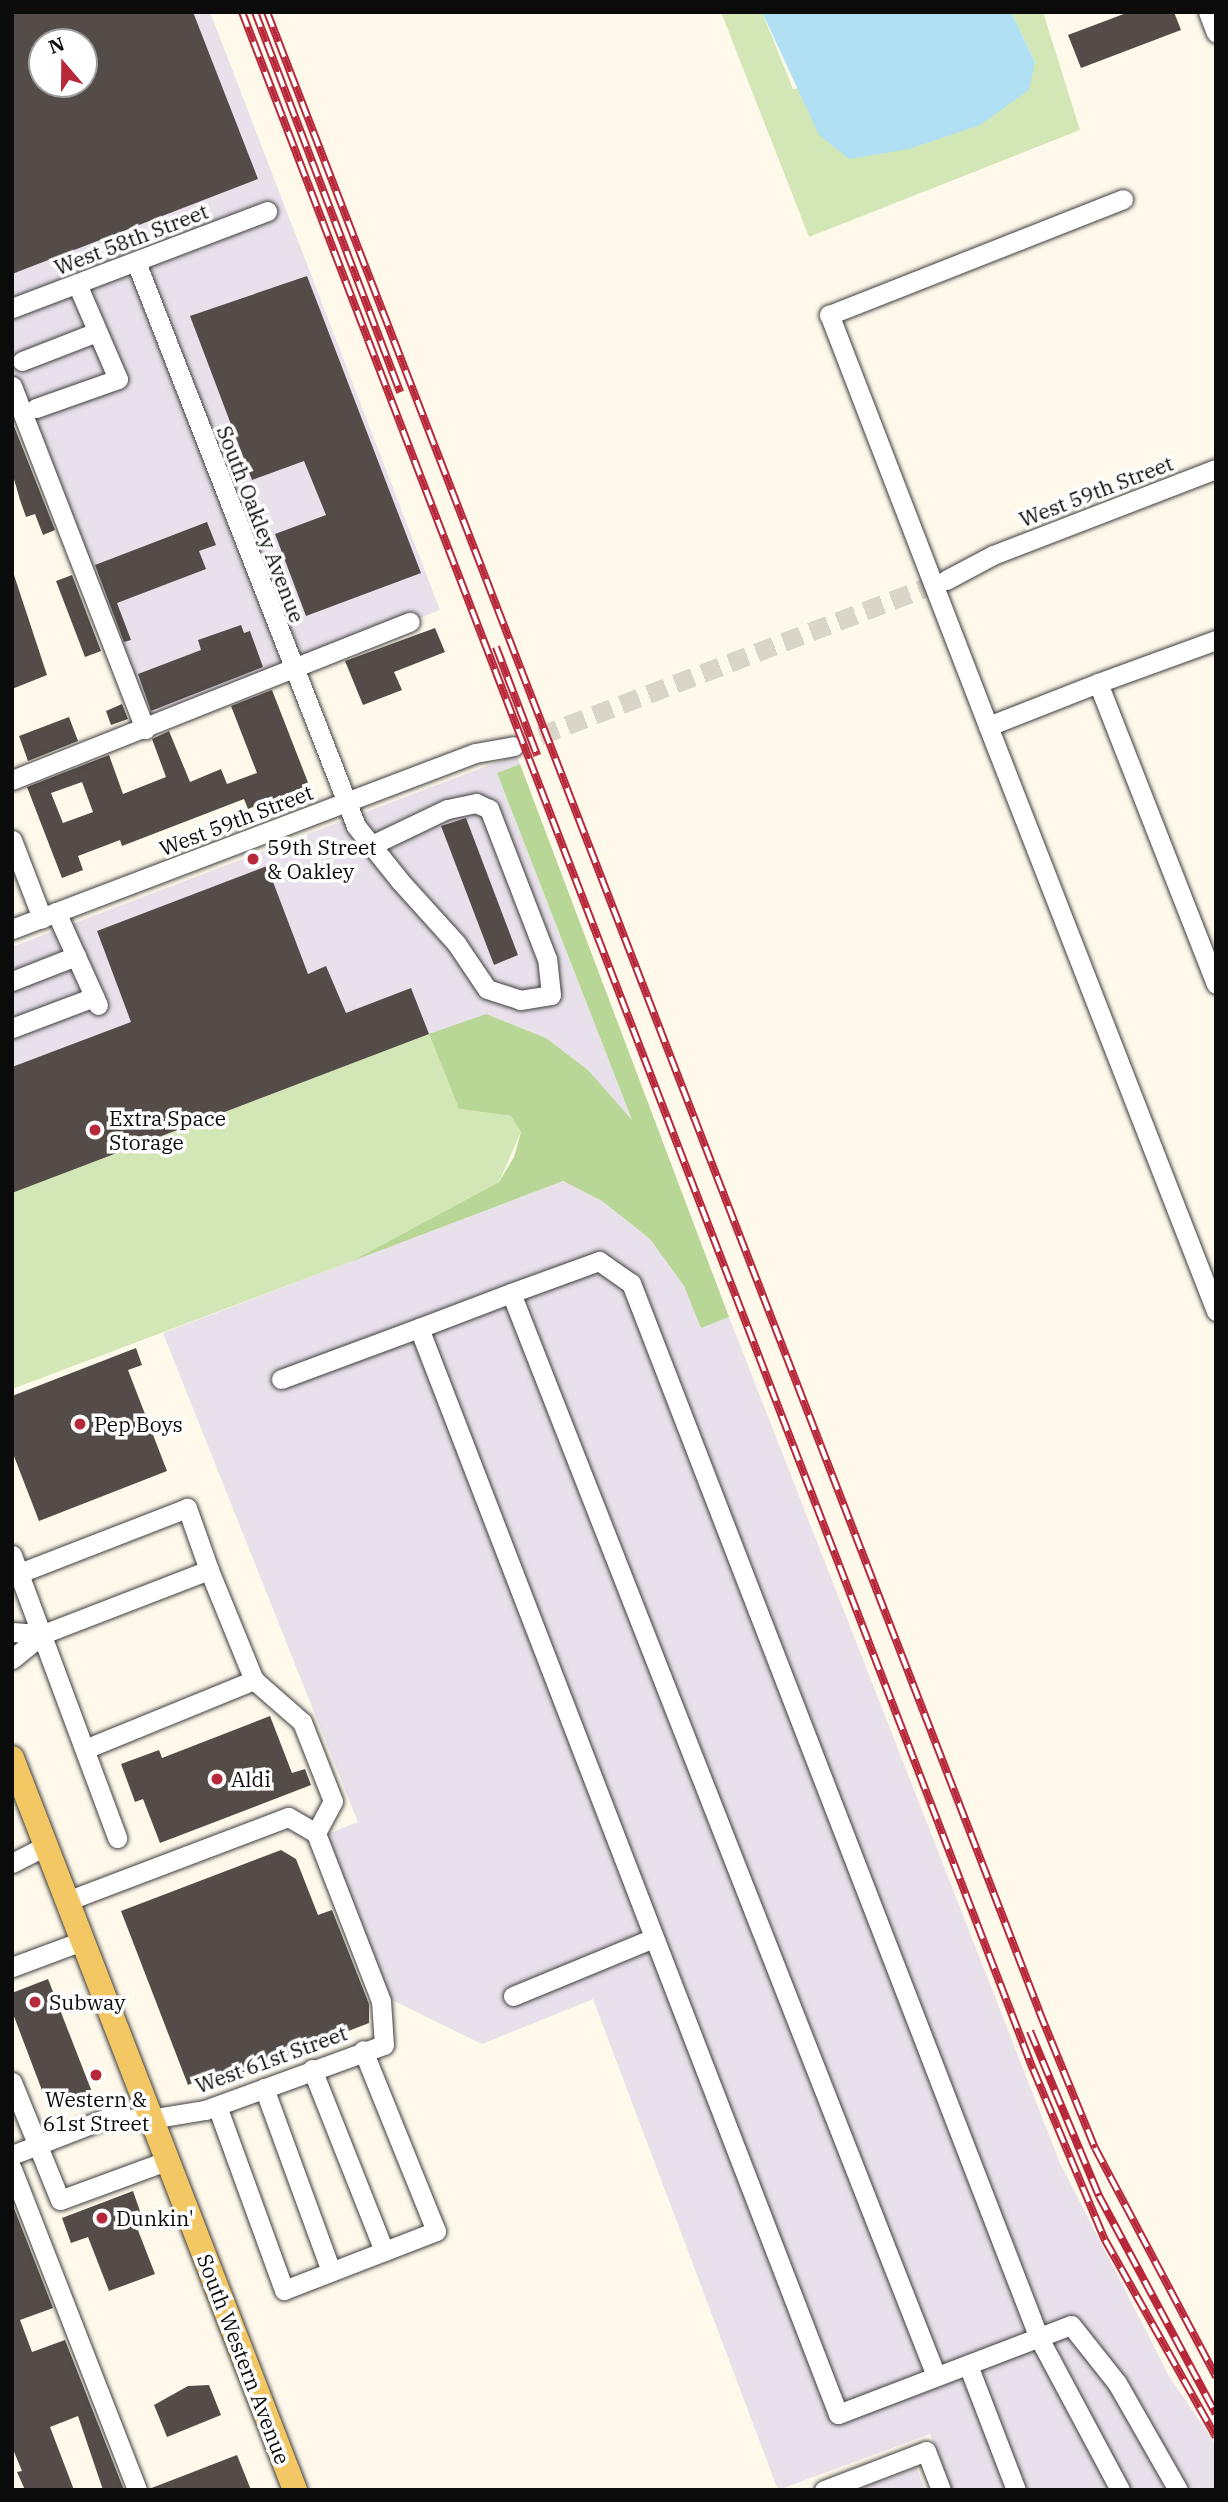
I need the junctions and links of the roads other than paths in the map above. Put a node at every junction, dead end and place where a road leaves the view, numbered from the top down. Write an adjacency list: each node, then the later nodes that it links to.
1 (1208, 12): 2 (street)
2 (1216, 33)
3 (1123, 199): 18 (street)
4 (267, 211): 5 (street, West 58th Street)
5 (136, 262): 6 (street, West 58th Street); 16 (street, South Oakley Avenue)
6 (77, 284): 7 (street, West 58th Street); 8 (street)
7 (12, 308)
8 (94, 333): 9 (street); 11 (street)
9 (22, 361)
10 (12, 386): 19 (street)
11 (36, 408)
12 (1216, 469): 13 (street, West 59th Street)
13 (944, 574)
14 (410, 622): 16 (street)
15 (1216, 640): 17 (street)
16 (293, 669): 19 (street); 22 (street, South Oakley Avenue)
17 (1098, 683): 18 (street); 29 (street)
18 (988, 726): 32 (street)
19 (145, 729): 21 (street)
20 (510, 739): 22 (street, West 59th Street)
21 (12, 780)
22 (344, 803): 24 (street, South Oakley Avenue); 25 (street, West 59th Street)
23 (12, 840): 25 (street)
24 (372, 845): 24 (street, South Oakley Avenue)
25 (49, 915): 26 (street, West 59th Street); 27 (street)
26 (12, 929)
27 (76, 956): 28 (street); 30 (street)
28 (12, 981)
29 (1216, 984)
30 (12, 1028)
31 (511, 1293): 33 (street); 64 (street); 66 (street)
32 (1216, 1311)
33 (419, 1328): 34 (street); 48 (street)
34 (281, 1379)
35 (16, 1564): 36 (street); 38 (street)
36 (209, 1570): 38 (street); 40 (street)
37 (12, 1632): 38 (street)
38 (43, 1634): 39 (street); 41 (street)
39 (12, 1659)
40 (254, 1680): 41 (street); 43 (street)
41 (85, 1749): 44 (street)
42 (12, 1758): 45 (main road, South Western Avenue)
43 (316, 1832): 47 (street); 52 (street, West 61st Street)
44 (117, 1838)
45 (46, 1846): 46 (street); 47 (main road, South Western Avenue)
46 (12, 1863)
47 (66, 1900): 49 (main road, South Western Avenue)
48 (654, 1938): 51 (street); 66 (street)
49 (82, 1941): 50 (street); 57 (main road, South Western Avenue)
50 (13, 1968)
51 (513, 1996)
52 (363, 2050): 53 (street, West 61st Street); 62 (street)
53 (312, 2069): 55 (street, West 61st Street); 62 (street)
54 (12, 2082): 58 (street)
55 (264, 2088): 56 (street, West 61st Street); 63 (street)
56 (217, 2106): 57 (street, West 61st Street); 63 (street)
57 (150, 2119): 58 (street, West 61st Street); 60 (main road, South Western Avenue)
58 (36, 2145): 59 (street, West 61st Street); 60 (street)
59 (12, 2155)
60 (166, 2161): 68 (main road, South Western Avenue)
61 (12, 2169): 67 (street)
62 (384, 2251): 63 (street)
63 (331, 2271)
64 (1039, 2338): 65 (street); 72 (street); 73 (street)
65 (968, 2365): 66 (street); 71 (street)
66 (936, 2376)
67 (137, 2490)
68 (295, 2490)
69 (824, 2490): 70 (street)
70 (941, 2490)
71 (1016, 2490)
72 (1120, 2490)
73 (1178, 2490)

